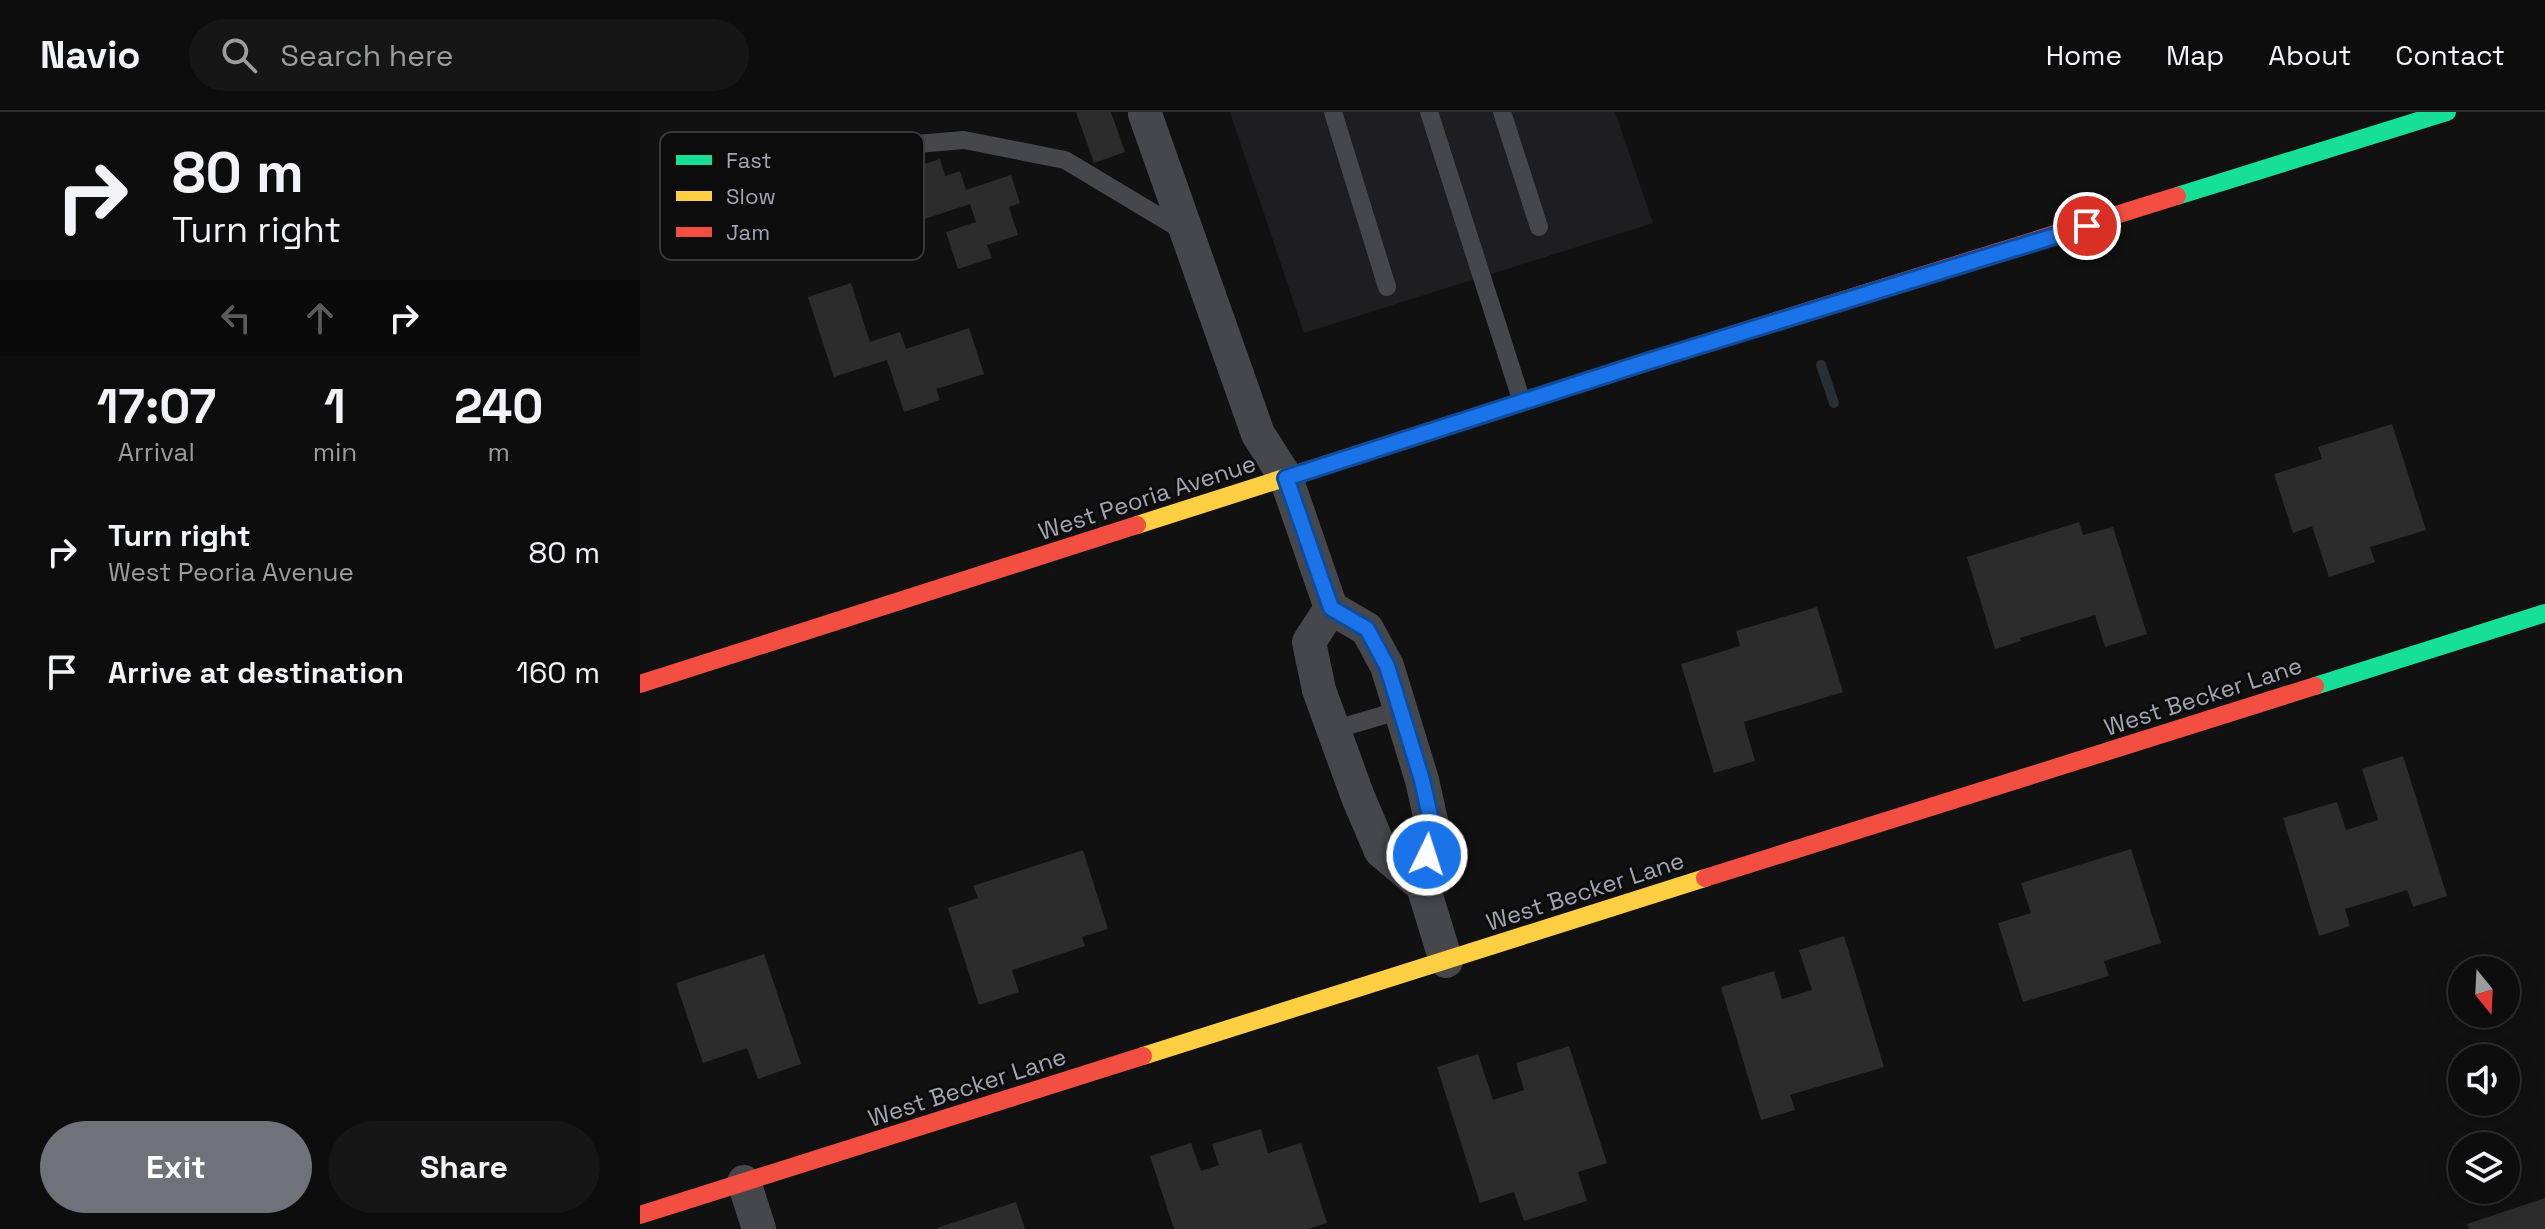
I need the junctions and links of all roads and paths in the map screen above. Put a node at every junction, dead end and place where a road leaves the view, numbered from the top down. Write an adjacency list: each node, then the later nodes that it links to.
1 (1333, 112): 9 (lane)
2 (1429, 112): 10 (lane)
3 (1502, 112): 7 (lane)
4 (2447, 112): 10 (street, West Peoria Avenue)
5 (1145, 114): 8 (street)
6 (924, 143): 8 (lane)
7 (1539, 227)
8 (1187, 233): 11 (street)
9 (1387, 287)
10 (1522, 402): 11 (street, West Peoria Avenue)
11 (1286, 478): 12 (street); 14 (street, West Peoria Avenue)
12 (1331, 608): 15 (street); 16 (street)
13 (2545, 613): 18 (street, West Becker Lane)
14 (640, 684)
15 (1401, 710): 16 (lane); 17 (street)
16 (1333, 730): 17 (street)
17 (1423, 886): 18 (street)
18 (1446, 961): 19 (street, West Becker Lane)
19 (744, 1182): 20 (street, West Becker Lane); 21 (street)
20 (640, 1215)
21 (759, 1229)

